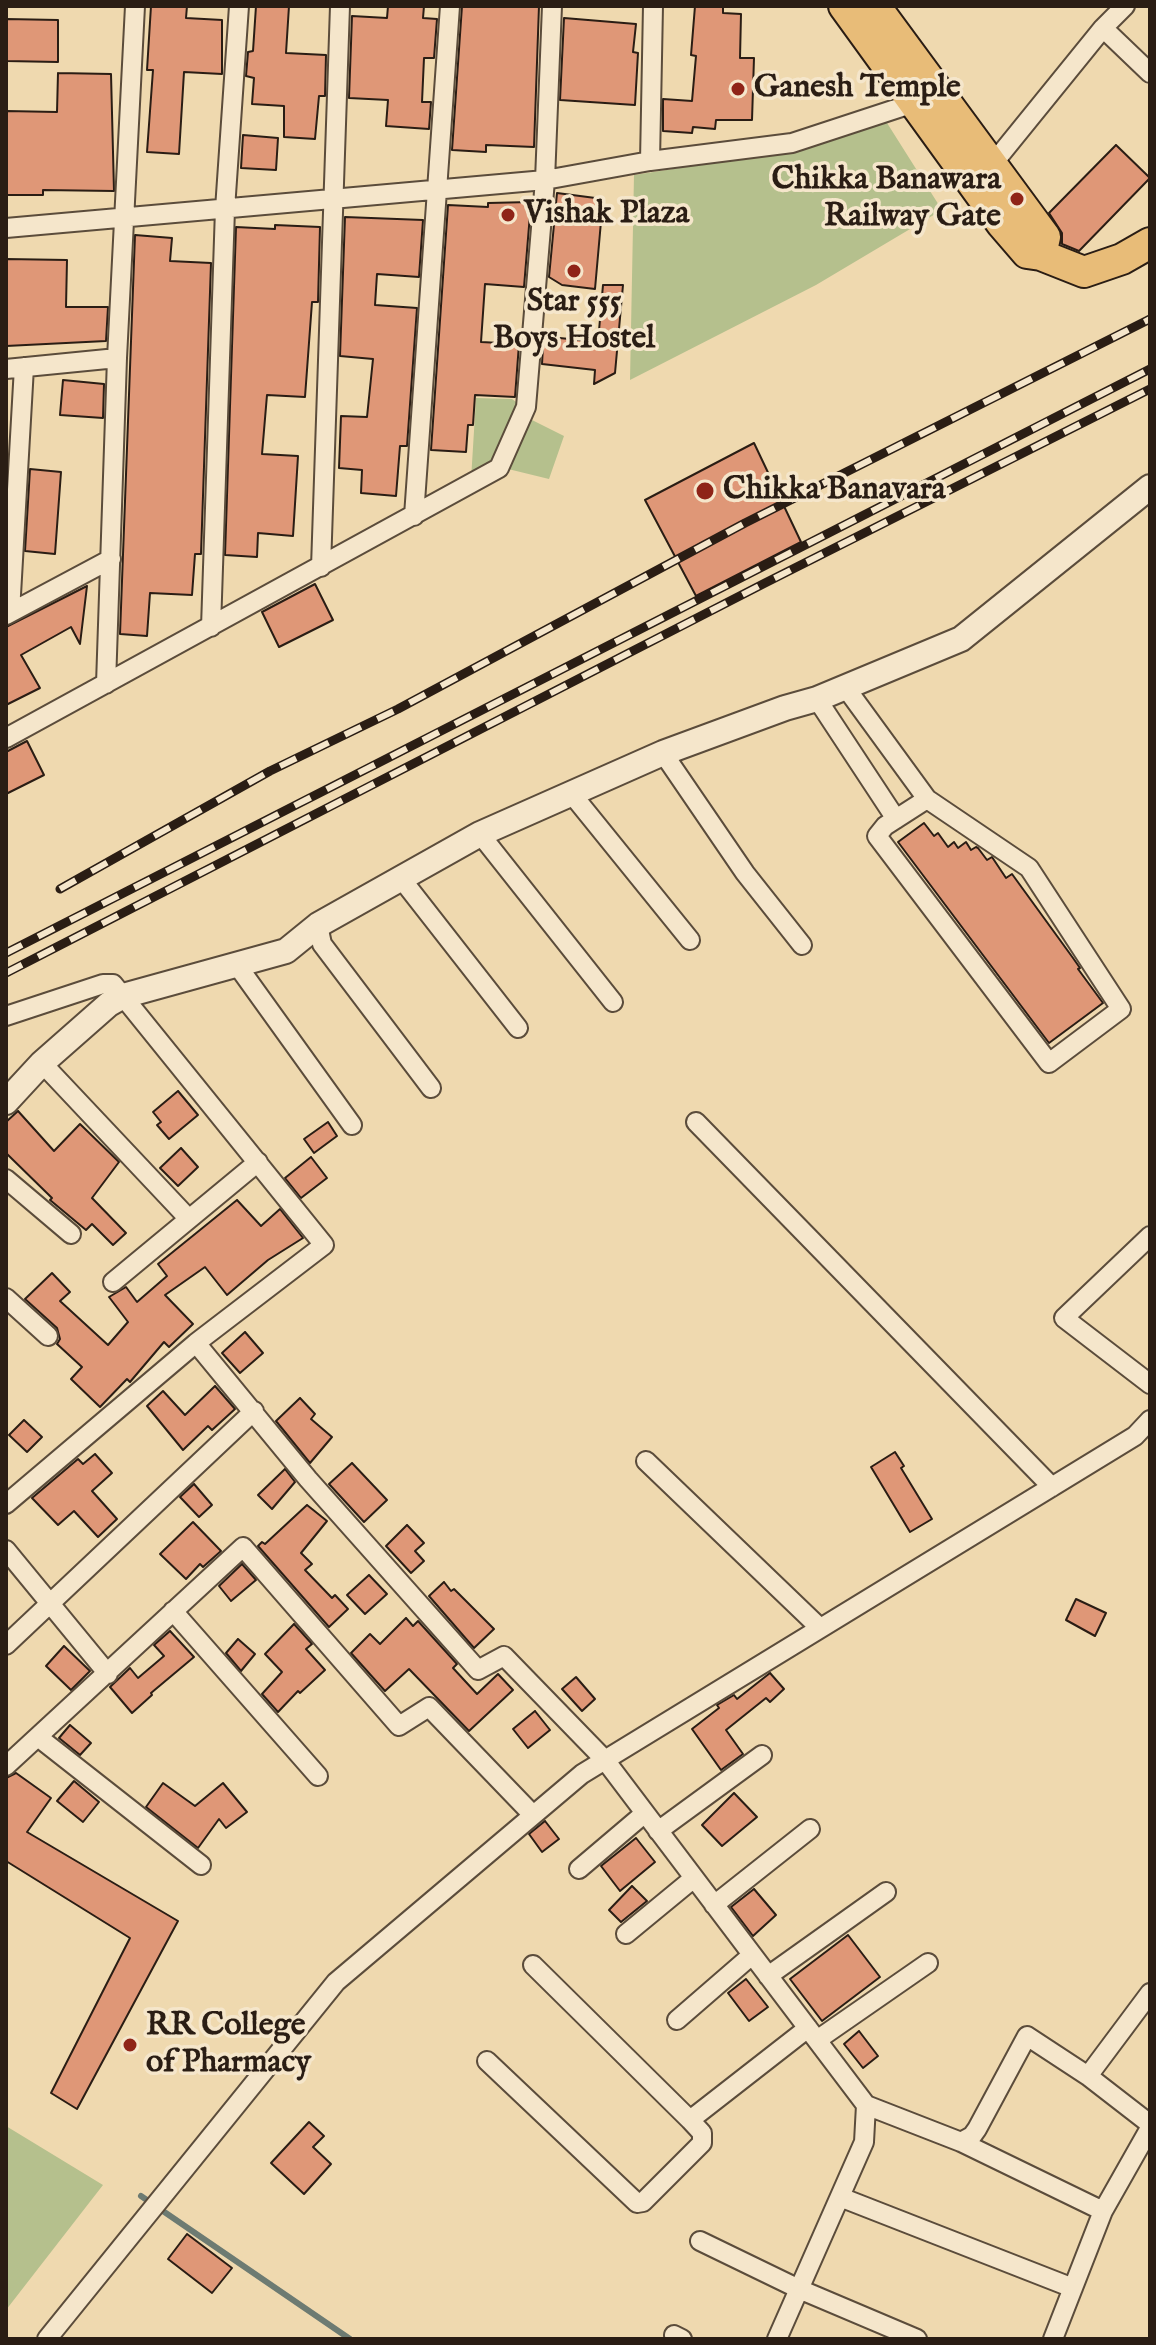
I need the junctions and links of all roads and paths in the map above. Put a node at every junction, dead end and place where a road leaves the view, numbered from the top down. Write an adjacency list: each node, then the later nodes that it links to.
1 (135, 6): 19 (street)
2 (239, 6): 18 (street)
3 (340, 6): 17 (street)
4 (450, 6): 16 (street)
5 (552, 6): 15 (street)
6 (653, 6): 13 (street)
7 (844, 6): 12 (main road)
8 (875, 6): 12 (main road)
9 (1125, 6): 10 (street)
10 (1103, 28): 11 (street); 14 (street)
11 (1150, 73)
12 (927, 99): 13 (street); 14 (main road)
13 (650, 161): 15 (street)
14 (983, 176): 21 (main road)
15 (545, 180): 16 (street); 25 (street)
16 (436, 191): 17 (street); 25 (street)
17 (332, 200): 18 (street); 27 (street)
18 (225, 209): 19 (street); 29 (street)
19 (125, 216): 20 (street); 22 (street)
20 (6, 228)
21 (1150, 243)
22 (117, 358): 23 (street); 26 (street)
23 (15, 368): 28 (street)
24 (1150, 487): 31 (street)
25 (414, 516): 27 (street)
26 (111, 559): 28 (street); 30 (street)
27 (321, 567): 29 (street)
28 (8, 614)
29 (211, 627): 30 (street)
30 (106, 684): 33 (street)
31 (846, 688): 32 (street); 36 (street)
32 (817, 699): 34 (street); 37 (street)
33 (6, 738)
34 (663, 753): 35 (street); 42 (street)
35 (571, 793): 38 (street); 41 (street)
36 (927, 799): 37 (street); 37 (street)
37 (896, 819)
38 (480, 834): 39 (street); 45 (street)
39 (400, 877): 40 (street); 47 (street)
40 (318, 925): 43 (street); 49 (street)
41 (690, 940)
42 (802, 945)
43 (237, 965): 44 (street); 52 (street)
44 (123, 996): 46 (street); 48 (street); 53 (street)
45 (613, 1002)
46 (6, 1016)
47 (518, 1028)
48 (42, 1063): 50 (street); 55 (street)
49 (431, 1088)
50 (6, 1102)
51 (696, 1122): 66 (street)
52 (352, 1125)
53 (258, 1162): 55 (street); 61 (street)
54 (6, 1179): 56 (street)
55 (189, 1219): 58 (street)
56 (71, 1234)
57 (1150, 1236): 62 (street)
58 (113, 1282)
59 (6, 1298): 60 (street)
60 (48, 1336)
61 (196, 1343): 63 (street); 67 (street)
62 (1150, 1384)
63 (254, 1411): 69 (street); 76 (street)
64 (1150, 1420): 66 (street)
65 (646, 1461): 71 (street)
66 (1052, 1487): 71 (street)
67 (6, 1504)
68 (6, 1550): 69 (street)
69 (50, 1603): 72 (street); 73 (street)
70 (173, 1611): 73 (street); 78 (street); 80 (street)
71 (820, 1628): 76 (street)
72 (6, 1645)
73 (108, 1674): 74 (street)
74 (38, 1737): 77 (street); 83 (street)
75 (762, 1755): 82 (street)
76 (605, 1760): 79 (street); 80 (street)
77 (6, 1766)
78 (318, 1776)
79 (645, 1813): 82 (street); 84 (street)
80 (533, 1815): 107 (street)
81 (810, 1829): 87 (street)
82 (658, 1831): 85 (street)
83 (201, 1865)
84 (579, 1869)
85 (694, 1878): 87 (street); 88 (street)
86 (886, 1892): 92 (street)
87 (714, 1905): 89 (street)
88 (626, 1934)
89 (752, 1955): 92 (street); 94 (street)
90 (928, 1963): 95 (street)
91 (533, 1965): 99 (street)
92 (768, 1976): 95 (street)
93 (1146, 2004): 97 (street)
94 (677, 2020)
95 (812, 2034): 98 (street); 99 (street)
96 (487, 2061): 99 (street)
97 (1088, 2076): 100 (street); 101 (street)
98 (866, 2105): 101 (street); 102 (street)
99 (690, 2120)
100 (1150, 2126): 103 (street)
101 (961, 2142): 103 (street)
102 (840, 2197): 105 (street); 106 (street)
103 (1103, 2211): 105 (street)
104 (700, 2241): 106 (street)
105 (1073, 2288): 110 (street)
106 (799, 2289): 108 (street); 109 (street)
107 (47, 2339)
108 (777, 2339)
109 (917, 2339)
110 (1053, 2339)

